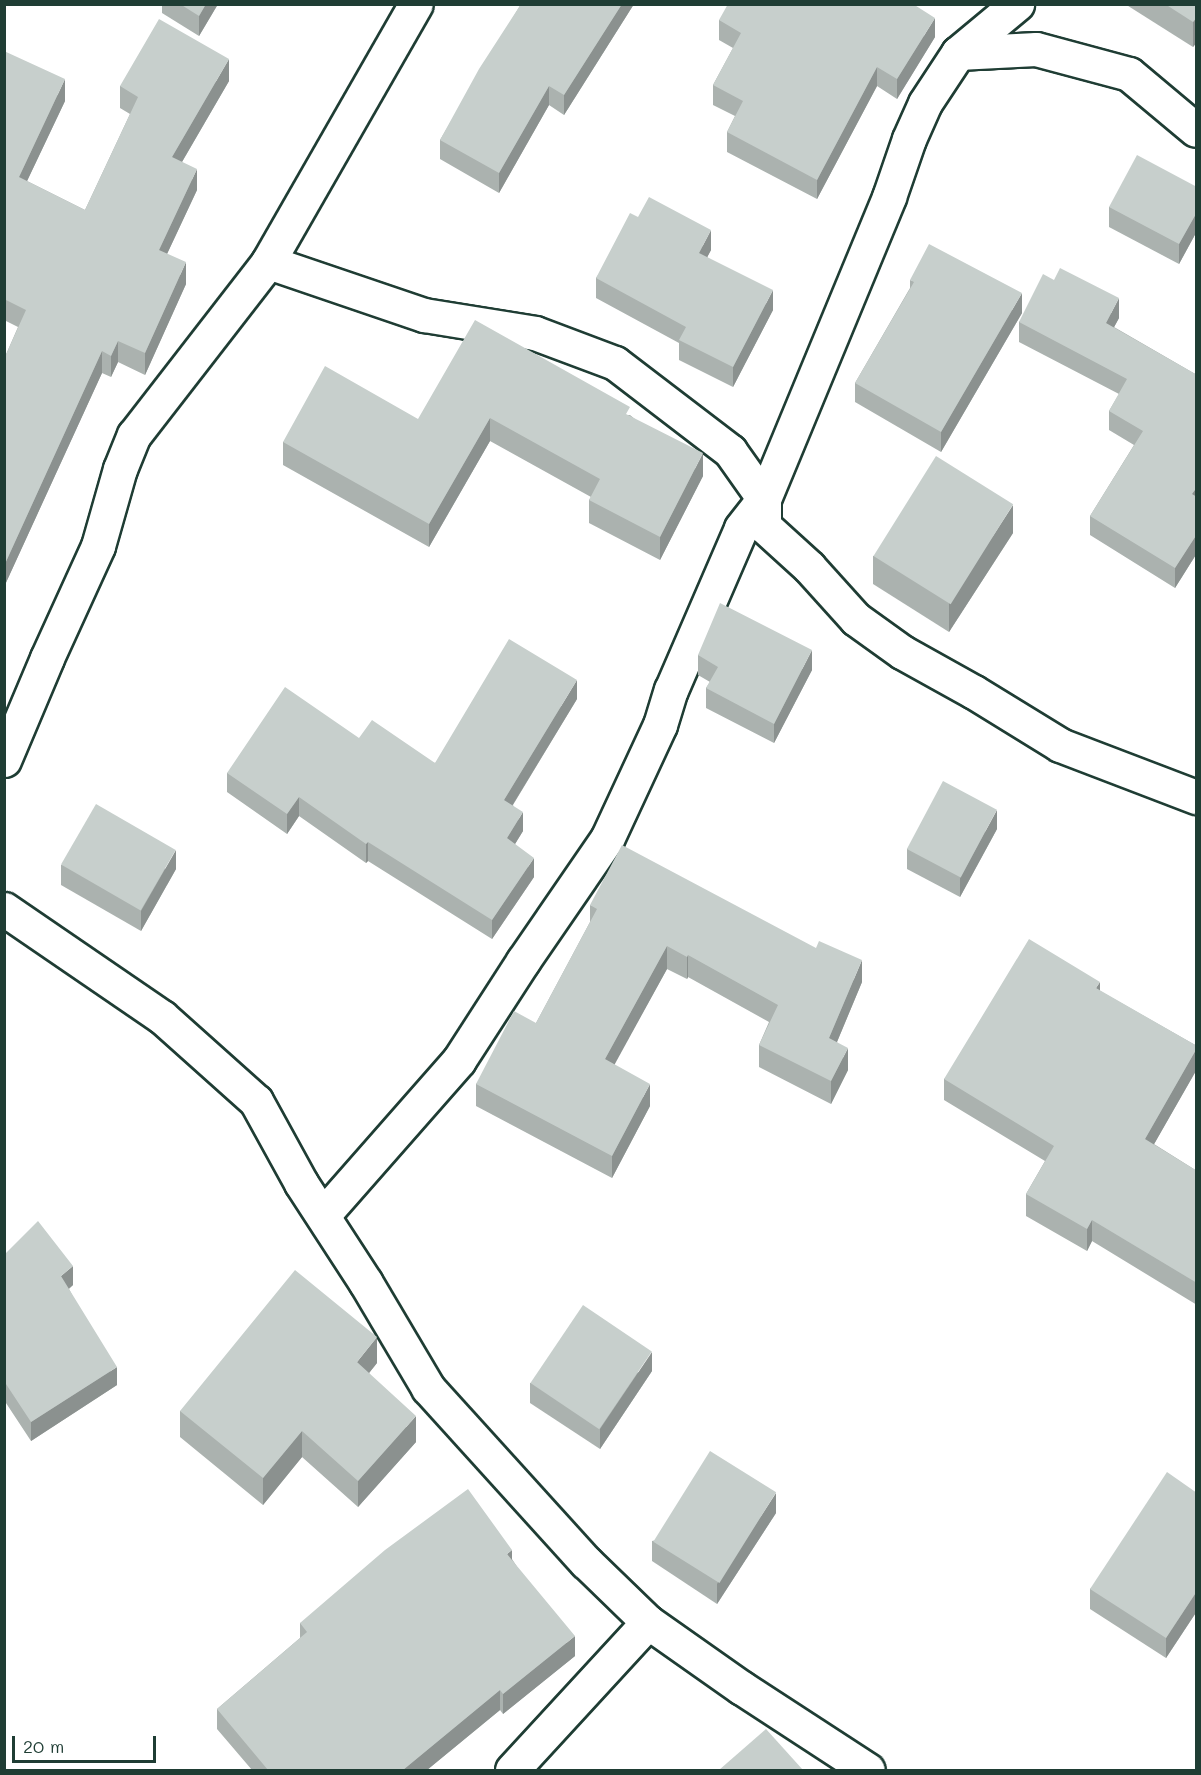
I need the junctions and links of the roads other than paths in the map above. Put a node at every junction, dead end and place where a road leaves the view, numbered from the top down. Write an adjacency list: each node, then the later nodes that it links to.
1 (416, 4): 5 (street)
2 (1017, 4): 3 (street)
3 (958, 53): 4 (street); 6 (street)
4 (1197, 130)
5 (268, 262): 6 (street); 7 (street)
6 (764, 499): 8 (street); 10 (street)
7 (4, 760)
8 (1197, 797)
9 (4, 909): 10 (street)
10 (323, 1215): 11 (street)
11 (648, 1622): 12 (street); 13 (street)
12 (512, 1770)
13 (868, 1770)

